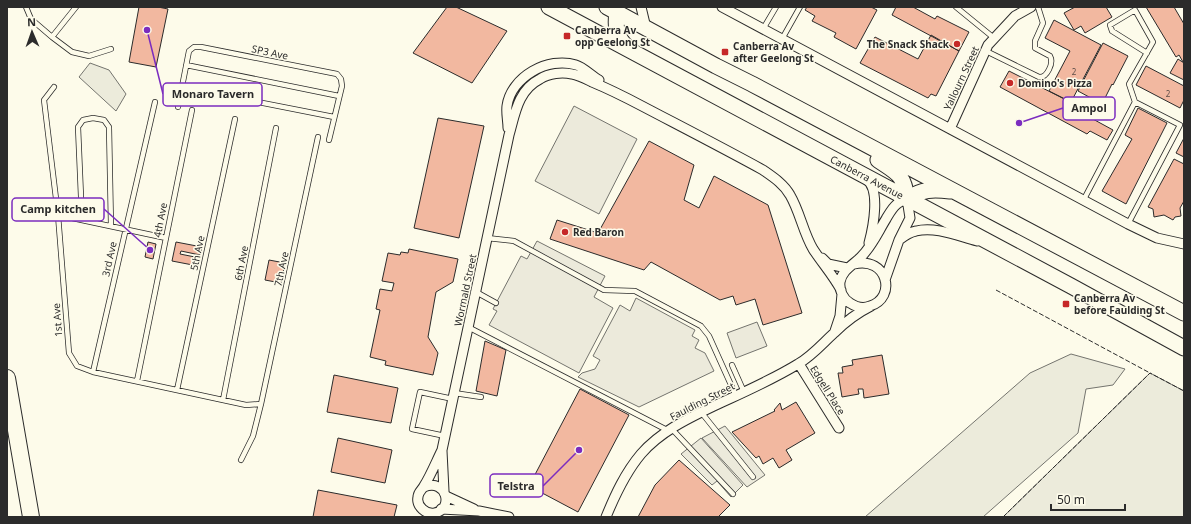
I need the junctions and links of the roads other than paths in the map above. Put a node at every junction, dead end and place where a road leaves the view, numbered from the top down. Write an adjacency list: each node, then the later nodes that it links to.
1 (26, 7): 15 (lane)
2 (76, 7): 15 (lane)
3 (549, 7): 12 (highway, Canberra Avenue)
4 (641, 7): 13 (street)
5 (722, 7): 14 (street)
6 (776, 7): 14 (lane)
7 (800, 7): 17 (lane)
8 (956, 7): 16 (lane)
9 (1030, 7): 16 (street, Yallourn Street)
10 (1038, 7): 19 (lane)
11 (614, 9): 12 (highway); 13 (highway); 21 (highway)
12 (579, 23): 21 (highway, Canberra Avenue)
13 (646, 28): 32 (highway)
14 (763, 29): 17 (street)
15 (52, 38): 18 (lane)
16 (994, 38): 19 (street, Yallourn Street)
17 (782, 39): 34 (street)
18 (111, 49)
19 (986, 51): 34 (street, Yallourn Street)
20 (1147, 53): 20 (lane); 27 (lane)
21 (635, 54): 37 (highway, Canberra Avenue)
22 (186, 65): 24 (lane, SP3 Ave); 25 (lane); 25 (lane, SP3 Ave)
23 (54, 86): 41 (lane, 1st Ave)
24 (182, 86): 28 (lane, SP3 Ave); 30 (lane)
25 (339, 96): 30 (lane, SP3 Ave)
26 (155, 102): 45 (lane, 3rd Ave)
27 (1135, 102): 40 (lane); 43 (lane)
28 (178, 107)
29 (192, 110): 46 (lane, 4th Ave)
30 (334, 116): 36 (lane, SP3 Ave)
31 (235, 119): 70 (lane, 5th Ave)
32 (832, 126): 38 (highway); 39 (highway)
33 (276, 128): 74 (lane, 6th Ave)
34 (950, 129): 40 (street)
35 (318, 137): 75 (lane, 7th Ave)
36 (329, 140)
37 (850, 168): 39 (highway, Canberra Avenue); 52 (street)
38 (955, 191): 39 (highway); 58 (highway)
39 (907, 199): 48 (street); 50 (highway, Canberra Avenue); 52 (street)
40 (1083, 200): 43 (street)
41 (58, 215): 42 (lane); 67 (lane, 1st Ave)
42 (82, 220): 44 (lane); 44 (lane)
43 (1128, 224): 49 (street)
44 (111, 226): 45 (lane)
45 (125, 229): 46 (lane); 67 (lane, 3rd Ave)
46 (166, 238): 69 (lane, 4th Ave)
47 (487, 238): 51 (street, Wormald Street); 55 (street, Wormald Street); 71 (lane)
48 (899, 240): 50 (street); 54 (street)
49 (1184, 244)
50 (999, 247): 64 (highway, Canberra Avenue)
51 (813, 249): 53 (street, Wormald Street); 56 (street, Wormald Street)
52 (866, 252): 53 (street)
53 (851, 266): 54 (street); 56 (street)
54 (885, 280): 59 (street)
55 (476, 292): 57 (lane); 62 (street, Wormald Street)
56 (841, 292): 59 (street); 63 (street, Faulding Street)
57 (496, 303)
58 (1167, 304): 60 (street); 61 (highway)
59 (871, 306): 63 (street, Faulding Street)
60 (1184, 306)
61 (1184, 314)
62 (468, 327): 72 (street, Wormald Street); 78 (lane)
63 (835, 332): 66 (street, Faulding Street)
64 (1184, 348)
65 (732, 364): 71 (lane)
66 (799, 364): 71 (street, Faulding Street); 77 (street, Edgell Place)
67 (93, 372): 69 (lane, 1st Ave)
68 (7, 378): 89 (highway)
69 (137, 381): 70 (lane, 1st Ave)
70 (178, 390): 74 (lane, 1st Ave)
71 (740, 394): 76 (street, Faulding Street)
72 (454, 396): 73 (lane); 79 (street, Wormald Street); 79 (lane)
73 (481, 397)
74 (223, 400): 75 (lane, 1st Ave)
75 (261, 404): 81 (lane, 7th Ave)
76 (701, 412): 78 (street, Faulding Street); 82 (lane)
77 (839, 428)
78 (669, 429): 85 (lane); 92 (street, Faulding Street)
79 (445, 436): 80 (street, Wormald Street)
80 (442, 450): 83 (street, Wormald Street); 84 (street, Wormald Street)
81 (241, 460)
82 (753, 477)
83 (424, 487): 84 (street); 86 (street, Wormald Street)
84 (445, 494): 87 (street); 88 (street, Wormald Street)
85 (733, 494)
86 (420, 506): 88 (street); 90 (street, Wormald Street)
87 (479, 511): 88 (street); 91 (street)
88 (439, 513)
89 (31, 517)
90 (421, 517)
91 (509, 517)
92 (606, 517)

